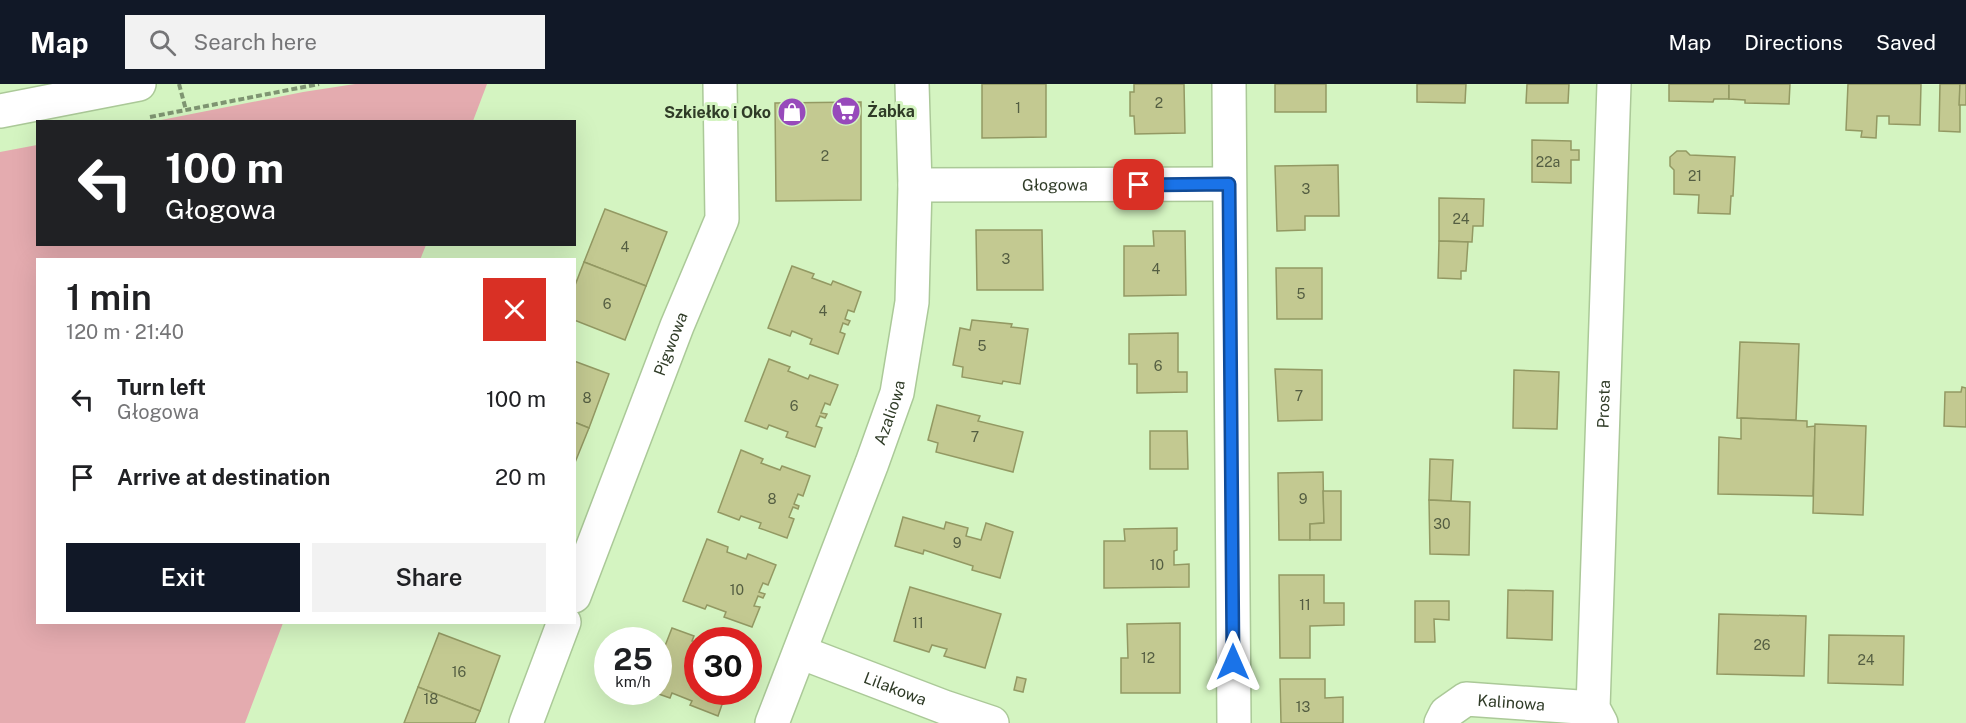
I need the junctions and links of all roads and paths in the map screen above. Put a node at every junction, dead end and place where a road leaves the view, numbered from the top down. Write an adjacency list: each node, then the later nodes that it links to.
1 (139, 84): 9 (street)
2 (179, 84): 8 (path)
3 (319, 84): 8 (path)
4 (720, 84): 13 (street, Pigwowa)
5 (912, 84): 12 (street, Azaliowa)
6 (1229, 84): 11 (street)
7 (1614, 84): 16 (street, Prosta)
8 (186, 110): 10 (path)
9 (0, 111)
10 (146, 118)
11 (1229, 184): 12 (street, Głogowa); 20 (street)
12 (915, 185): 15 (street, Azaliowa)
13 (576, 591)
14 (563, 624): 17 (street)
15 (800, 652): 18 (street, Azaliowa); 19 (street, Lilakowa)
16 (1597, 715): 21 (street, Kalinowa)
17 (526, 723)
18 (772, 723)
19 (992, 723)
20 (1234, 723)
21 (1441, 723)

